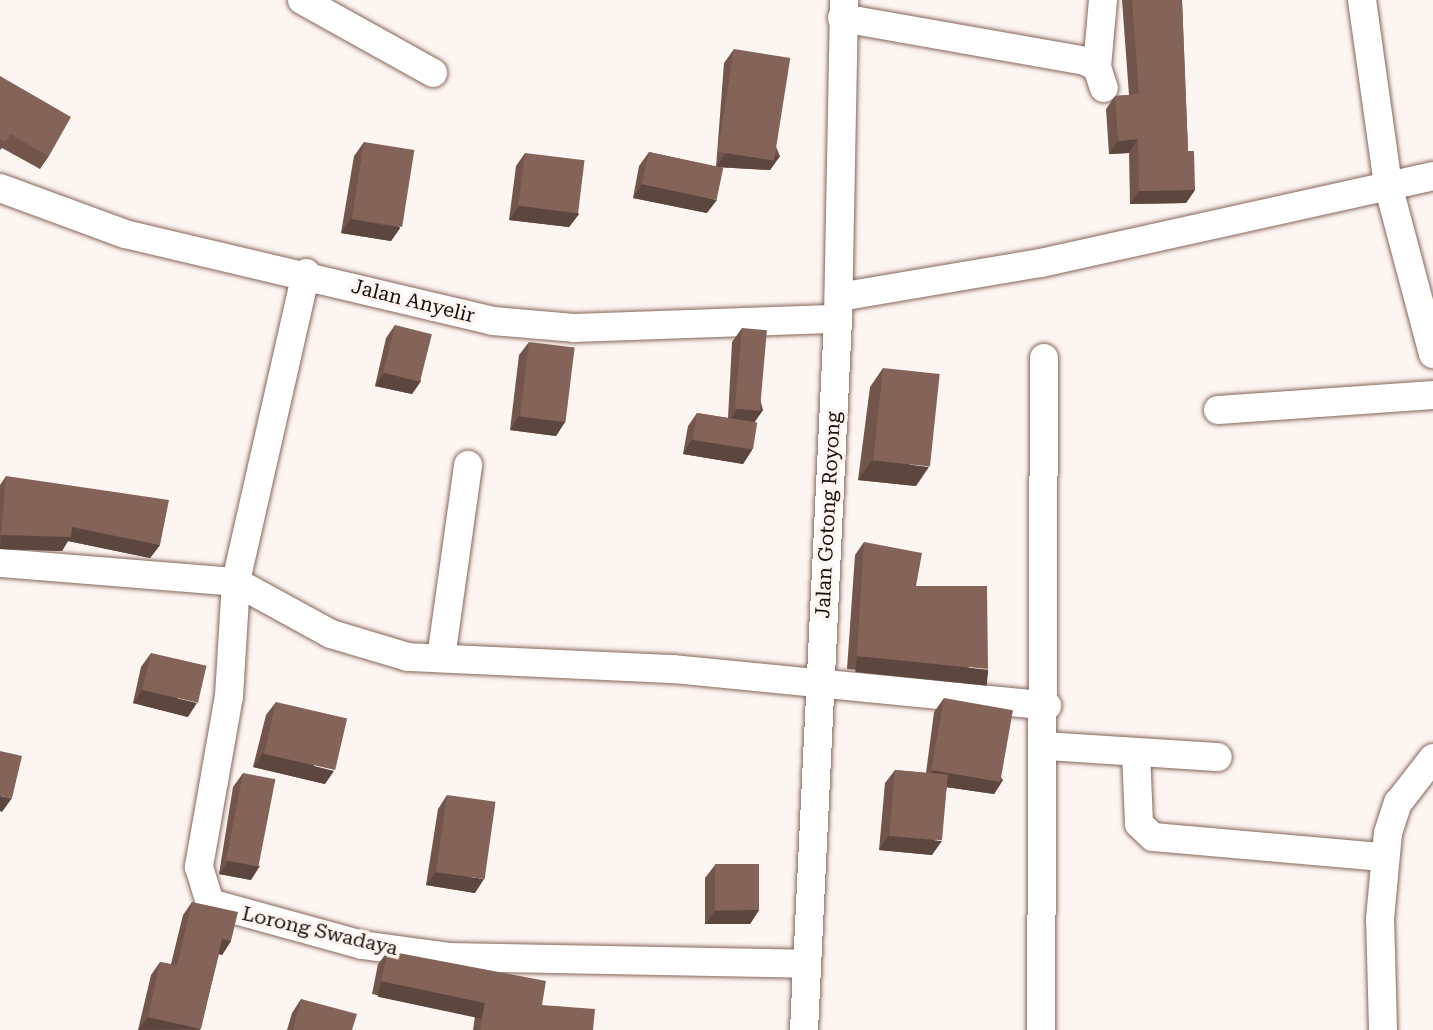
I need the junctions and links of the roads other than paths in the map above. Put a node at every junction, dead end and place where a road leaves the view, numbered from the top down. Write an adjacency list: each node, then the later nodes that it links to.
1 (302, 0): 5 (street)
2 (1103, 0): 4 (street)
3 (1362, 0): 7 (street)
4 (843, 9): 10 (street, Jalan Gotong Royong)
5 (433, 73)
6 (1433, 176): 7 (street, Jalan Anyelir)
7 (1388, 185): 10 (street, Jalan Anyelir); 11 (street)
8 (0, 188): 9 (street, Jalan Anyelir)
9 (306, 273): 10 (street, Jalan Anyelir); 17 (street)
10 (838, 308): 19 (street, Jalan Gotong Royong)
11 (1433, 354)
12 (1044, 358): 20 (street)
13 (1433, 395): 14 (street)
14 (1218, 410)
15 (468, 465): 18 (street)
16 (0, 563): 17 (street)
17 (236, 582): 18 (street); 26 (street, Lorong Swadaya)
18 (441, 658): 19 (street)
19 (818, 683): 20 (street); 26 (street, Jalan Gotong Royong)
20 (1047, 706): 21 (street)
21 (1046, 746): 22 (street); 28 (street)
22 (1136, 752): 23 (street); 25 (street)
23 (1218, 757)
24 (1433, 758): 25 (street)
25 (1383, 857): 29 (street)
26 (805, 964): 27 (street, Jalan Gotong Royong)
27 (804, 1030)
28 (1041, 1030)
29 (1383, 1030)

